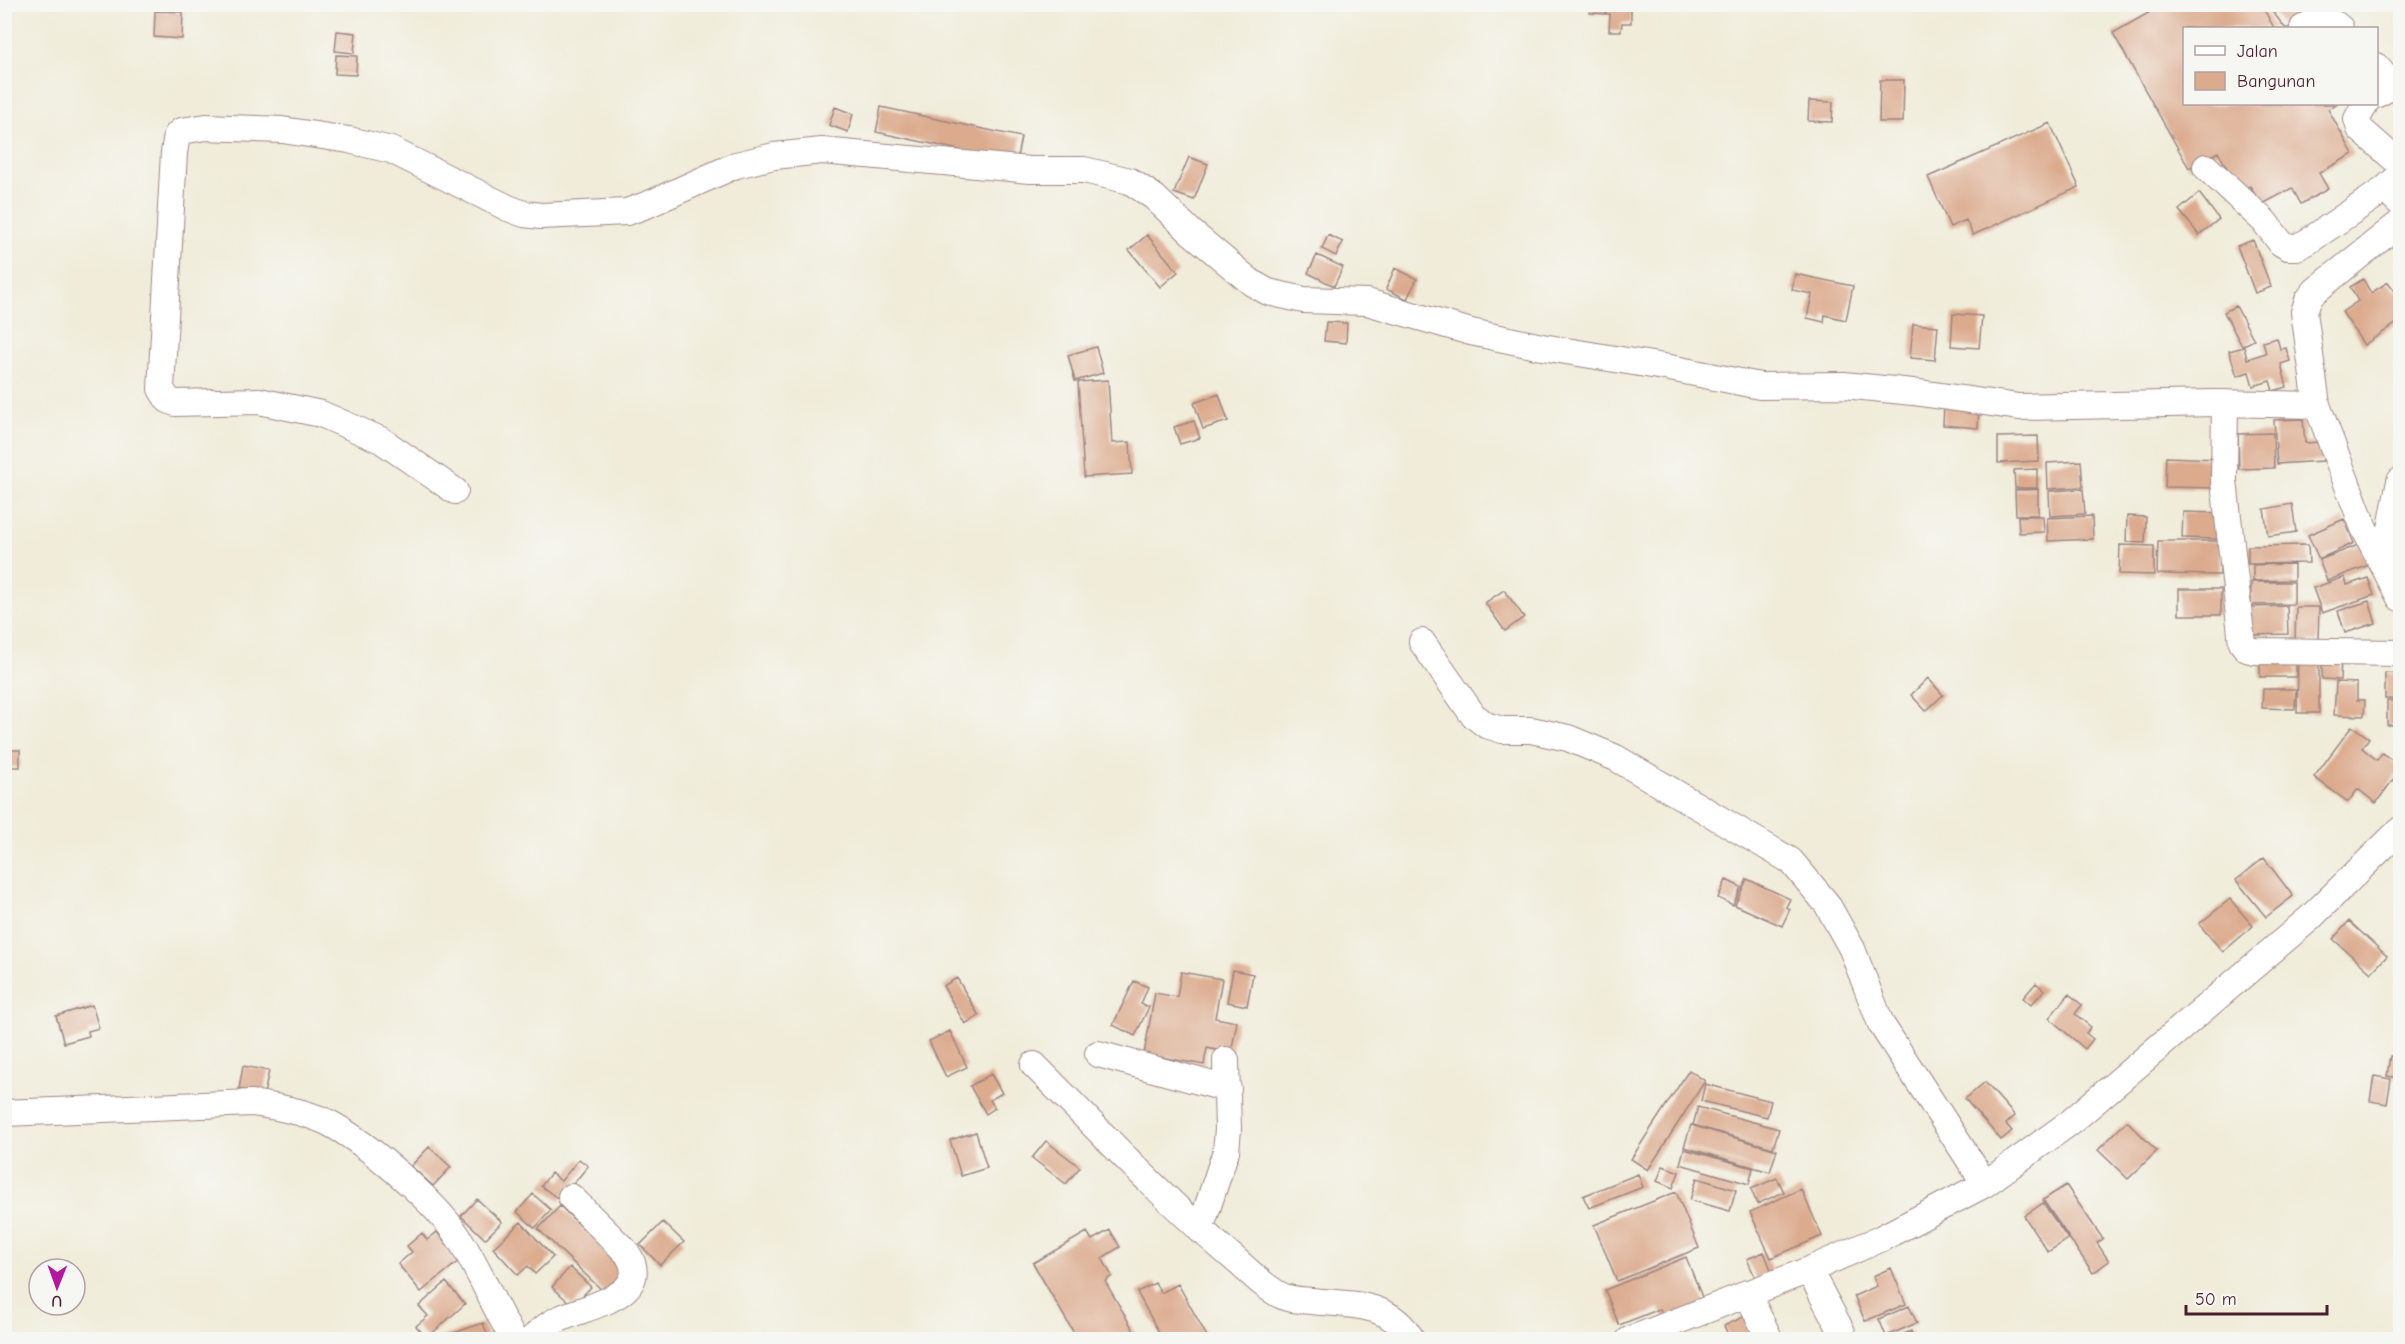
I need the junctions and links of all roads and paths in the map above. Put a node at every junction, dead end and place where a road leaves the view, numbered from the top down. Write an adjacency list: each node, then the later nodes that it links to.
1 (2305, 27): 2 (street)
2 (2339, 27)
3 (2378, 68): 4 (street)
4 (2378, 94)
5 (2364, 105): 6 (street)
6 (2400, 164)
7 (2206, 167): 8 (street)
8 (2395, 189)
9 (2400, 223): 11 (street)
10 (2226, 404): 11 (street); 13 (street); 17 (street)
11 (2317, 405): 15 (street)
12 (2400, 481): 14 (street)
13 (455, 491)
14 (2400, 565)
15 (2400, 598)
16 (1422, 642): 24 (street)
17 (2400, 653)
18 (2400, 830): 24 (street)
19 (1098, 1054): 22 (street)
20 (1226, 1060): 22 (street)
21 (1034, 1065): 26 (street)
22 (1228, 1089): 26 (street)
23 (4, 1113): 30 (street)
24 (1985, 1184): 27 (street)
25 (571, 1197): 31 (street)
26 (1200, 1230): 32 (street)
27 (1809, 1269): 28 (street); 29 (street)
28 (1747, 1293): 33 (street); 34 (street)
29 (1842, 1332)
30 (514, 1340)
31 (531, 1340)
32 (1412, 1340)
33 (1629, 1340)
34 (1770, 1340)

